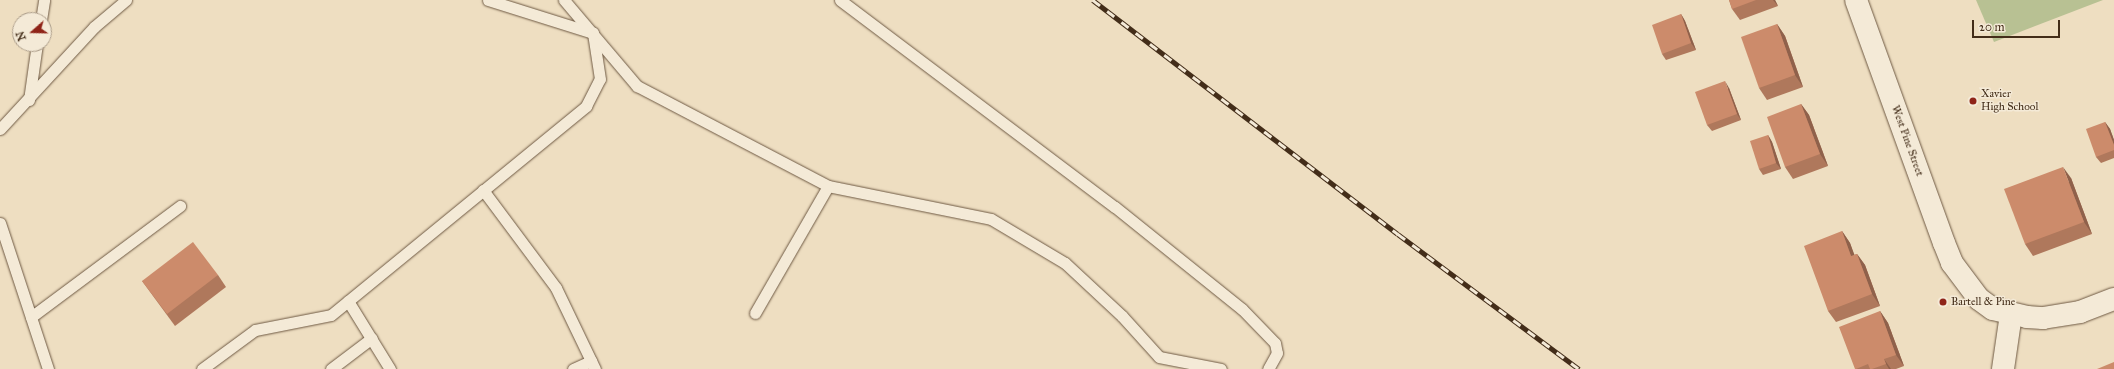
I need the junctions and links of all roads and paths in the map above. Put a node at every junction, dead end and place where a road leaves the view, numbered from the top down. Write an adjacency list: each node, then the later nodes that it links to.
1 (44, 0): 7 (lane)
2 (126, 0): 10 (lane)
3 (488, 0): 8 (lane)
4 (564, 0): 8 (lane)
5 (840, 0): 29 (lane)
6 (1856, 0): 19 (street, West Pine Street)
7 (42, 12)
8 (593, 33): 12 (lane); 13 (lane)
9 (37, 52): 10 (lane)
10 (29, 100): 11 (lane)
11 (0, 129)
12 (828, 186): 18 (lane); 28 (lane)
13 (483, 190): 17 (lane); 22 (lane)
14 (180, 206): 20 (lane)
15 (0, 223): 20 (lane)
16 (2114, 299): 19 (street, West Pine Street)
17 (348, 301): 21 (lane); 24 (lane)
18 (755, 313)
19 (2011, 314): 30 (street)
20 (31, 317): 23 (lane)
21 (372, 338): 25 (lane); 26 (lane)
22 (593, 365): 27 (lane)
23 (48, 369)
24 (202, 369)
25 (331, 369)
26 (390, 369)
27 (573, 369)
28 (1221, 369)
29 (1268, 369)
30 (2003, 369)

